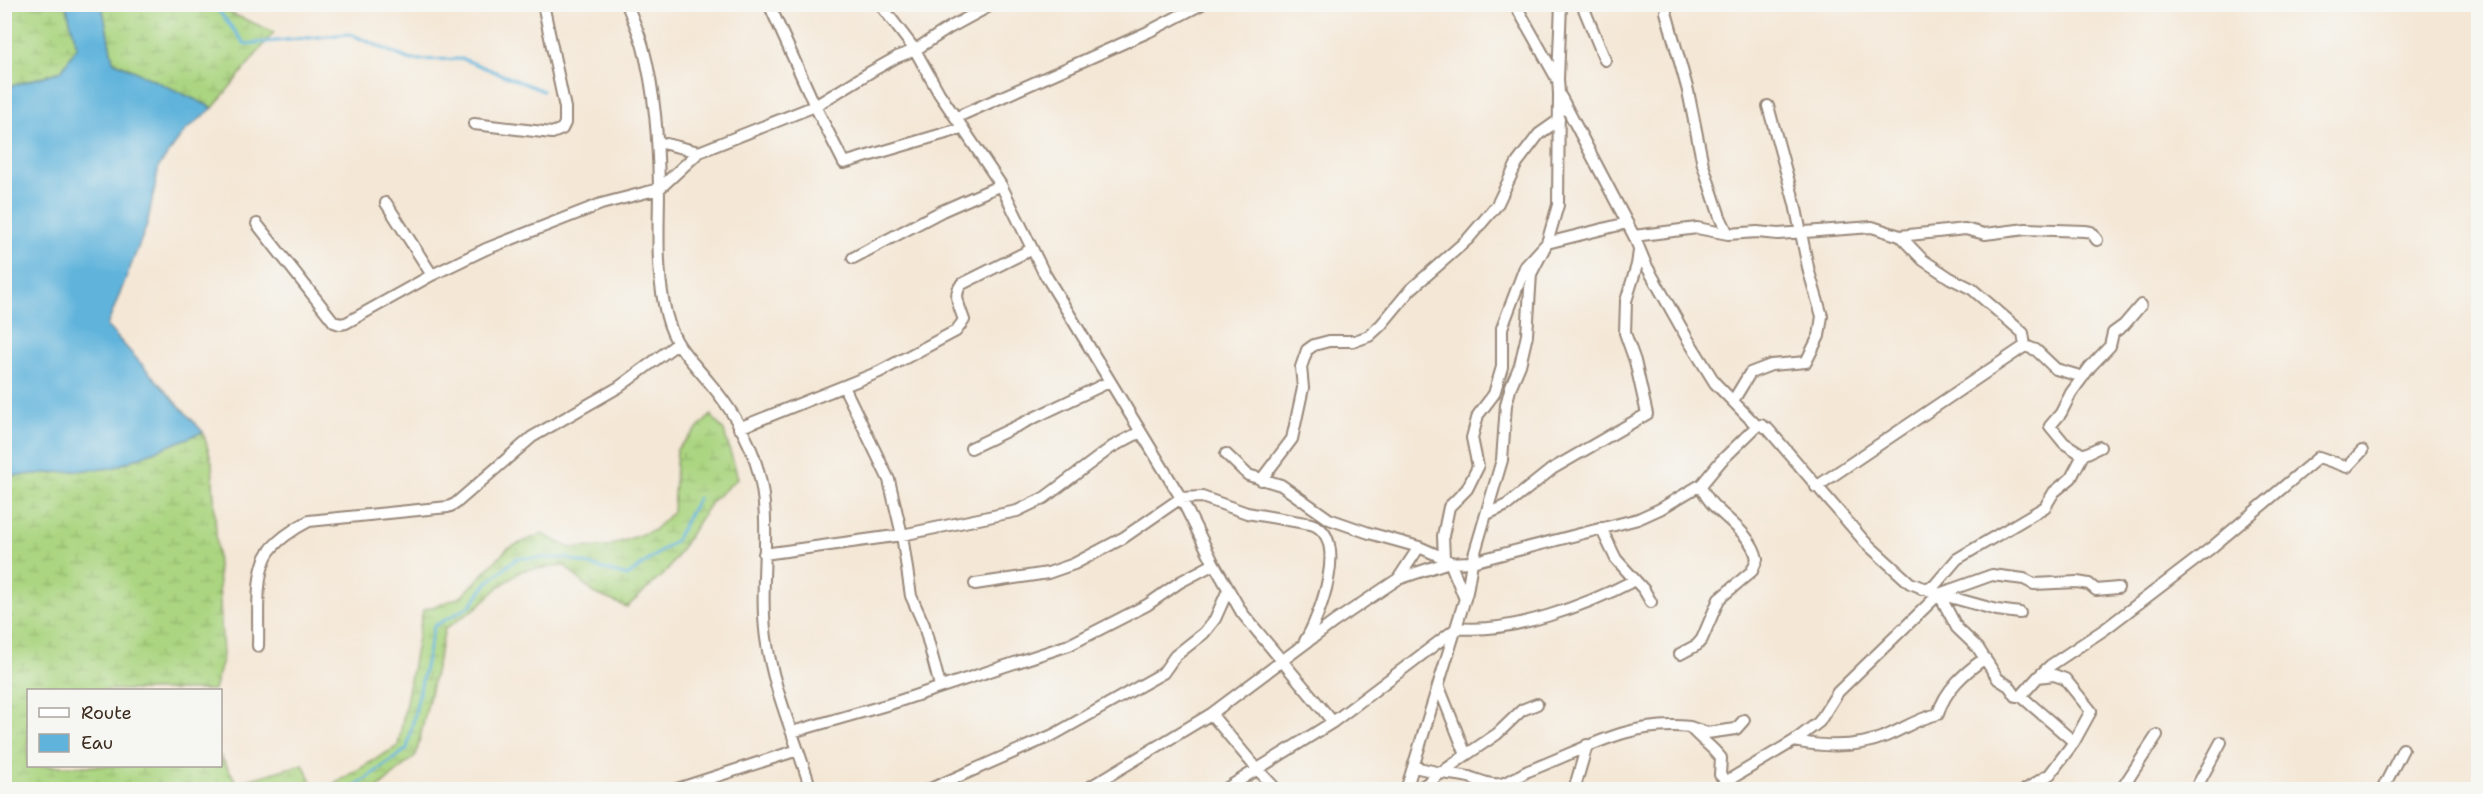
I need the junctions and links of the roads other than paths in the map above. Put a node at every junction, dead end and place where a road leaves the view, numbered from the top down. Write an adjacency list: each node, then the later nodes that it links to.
1 (543, 4): 19 (street)
2 (627, 4): 21 (street)
3 (769, 4): 15 (street)
4 (880, 4): 11 (street)
5 (993, 4): 11 (street)
6 (1202, 4): 17 (street)
7 (1515, 4): 13 (street)
8 (1561, 4): 13 (street)
9 (1582, 4): 12 (street)
10 (1666, 12): 29 (street)
11 (915, 50): 15 (street); 17 (street)
12 (1605, 60)
13 (1558, 80): 14 (street)
14 (1559, 94): 18 (street); 27 (street)
15 (815, 106): 20 (street); 22 (street)
16 (1767, 106): 28 (street)
17 (957, 117): 20 (street)
18 (1558, 120): 33 (street); 55 (street)
19 (474, 124)
20 (963, 128): 23 (street)
21 (658, 142): 22 (street); 24 (street)
22 (699, 152): 24 (street)
23 (1001, 184): 35 (street); 36 (street)
24 (659, 189): 37 (street); 39 (street)
25 (386, 203): 37 (street)
26 (257, 224): 37 (street)
27 (1627, 224): 30 (street); 33 (street)
28 (1802, 232): 29 (street); 31 (street); 44 (street)
29 (1728, 234): 30 (street)
30 (1634, 236): 34 (street)
31 (1900, 236): 32 (street); 40 (street)
32 (2097, 240)
33 (1547, 243): 59 (street); 64 (street)
34 (1639, 247): 44 (street); 59 (street)
35 (1032, 249): 42 (street); 43 (street)
36 (853, 258)
37 (432, 275)
38 (2141, 305): 41 (street)
39 (677, 344): 47 (street); 78 (street)
40 (2025, 346): 41 (street); 57 (street)
41 (2082, 377): 54 (street)
42 (1109, 382): 48 (street); 51 (street)
43 (844, 387): 47 (street); 61 (street)
44 (1733, 401): 45 (street)
45 (1743, 411): 46 (street); 49 (street)
46 (1757, 426): 49 (street); 57 (street)
47 (739, 428): 63 (street)
48 (1140, 432): 58 (street); 61 (street)
49 (1747, 436): 56 (street)
50 (2100, 447): 54 (street)
51 (972, 448)
52 (2362, 451): 83 (street)
53 (1226, 454): 55 (street)
54 (2083, 455): 71 (street)
55 (1261, 480): 62 (street)
56 (1700, 486): 60 (street); 80 (street)
57 (1816, 487): 71 (street)
58 (1181, 498): 66 (street); 69 (street); 79 (street)
59 (1487, 514): 65 (street)
60 (1601, 528): 65 (street); 68 (street)
61 (902, 535): 63 (street); 84 (street)
62 (1419, 547): 64 (street); 67 (street)
63 (764, 554): 92 (street)
64 (1447, 560): 65 (street); 67 (street); 74 (street)
65 (1472, 562): 74 (street)
66 (1214, 564): 72 (street); 84 (street)
67 (1398, 579): 79 (street)
68 (1635, 580): 75 (street); 77 (street)
69 (975, 584)
70 (2118, 588): 73 (street)
71 (1921, 589): 73 (street)
72 (1228, 590): 82 (street); 106 (street)
73 (1939, 594): 76 (street); 81 (street); 94 (street)
74 (1465, 598): 77 (street)
75 (1651, 602)
76 (2020, 614)
77 (1456, 628): 85 (street); 90 (street)
78 (258, 646)
79 (1298, 651): 82 (street)
80 (1680, 654)
81 (1985, 658): 86 (street); 94 (street)
82 (1281, 662): 88 (street); 90 (street)
83 (2038, 677): 86 (street); 95 (street)
84 (940, 686): 92 (street)
85 (1438, 687): 100 (street); 101 (street)
86 (2021, 696): 95 (street)
87 (1537, 704): 100 (street)
88 (1211, 714): 102 (street); 107 (street)
89 (1744, 720): 91 (street)
90 (1333, 722): 102 (street)
91 (1690, 727): 94 (street); 97 (street)
92 (792, 732): 99 (street)
93 (2157, 735): 114 (street)
94 (1794, 741)
95 (2074, 742): 113 (street)
96 (2221, 742): 115 (street)
97 (1587, 745): 103 (street); 112 (street)
98 (2403, 749): 116 (street)
99 (798, 750): 104 (street); 105 (street)
100 (1466, 755): 103 (street)
101 (1414, 767): 103 (street); 110 (street)
102 (1257, 769): 108 (street); 109 (street)
103 (1441, 773): 111 (street)
104 (674, 789)
105 (811, 789)
106 (928, 789)
107 (1085, 789)
108 (1224, 789)
109 (1277, 789)
110 (1406, 789)
111 (1418, 789)
112 (1574, 789)
113 (2025, 789)
114 (2121, 789)
115 (2195, 789)
116 (2382, 789)

